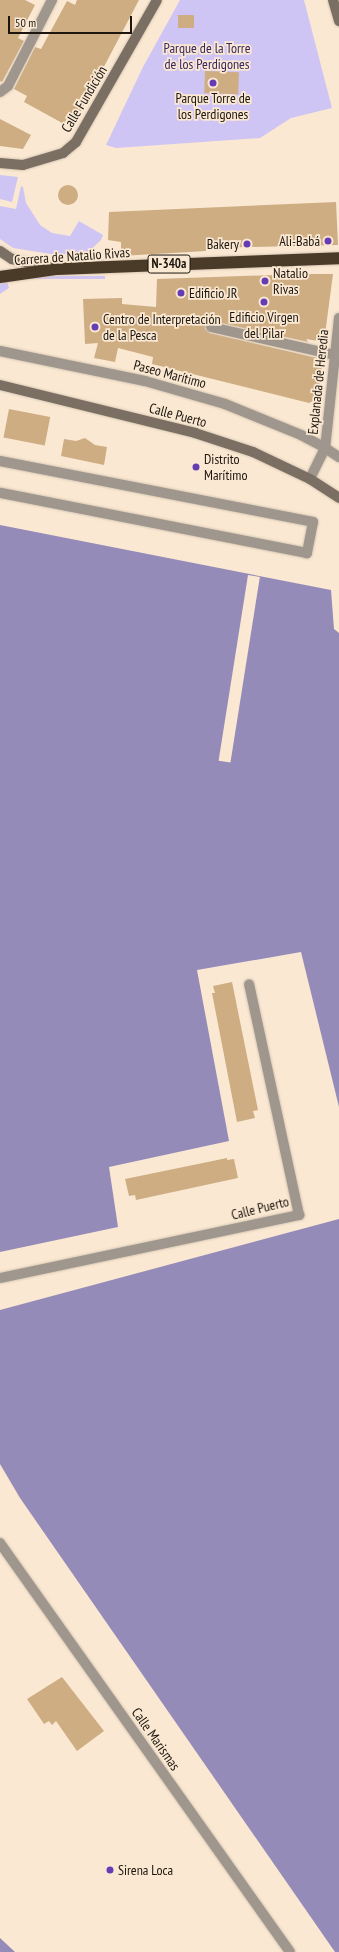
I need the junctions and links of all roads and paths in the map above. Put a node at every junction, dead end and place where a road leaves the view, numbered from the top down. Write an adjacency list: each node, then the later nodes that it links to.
1 (52, 0): 5 (street)
2 (157, 0): 6 (street, Calle Fundición)
3 (333, 0): 4 (street)
4 (339, 21)
5 (0, 92)
6 (0, 163)
7 (0, 251): 9 (street)
8 (339, 258): 9 (highway, Carrera de Natalio Rivas / N-340a)
9 (56, 269): 10 (highway, Carrera de Natalio Rivas / N-340a)
10 (0, 277)
11 (339, 318): 14 (street, Explanada de Heredia)
12 (211, 327): 14 (street)
13 (0, 351): 17 (street, Paseo Marítimo)
14 (335, 355): 15 (street, Explanada de Heredia)
15 (336, 373): 17 (street, Explanada de Heredia)
16 (0, 385): 20 (street, Calle Puerto)
17 (325, 448): 18 (street, Paseo Marítimo); 20 (street)
18 (339, 457)
19 (0, 461): 22 (street)
20 (310, 479): 21 (street); 23 (street, Calle Puerto)
21 (339, 489)
22 (0, 493)
23 (339, 498)
24 (249, 984): 25 (street, Calle Puerto)
25 (0, 1278)
26 (0, 1543): 27 (street, Calle Marismas)
27 (290, 1952)

